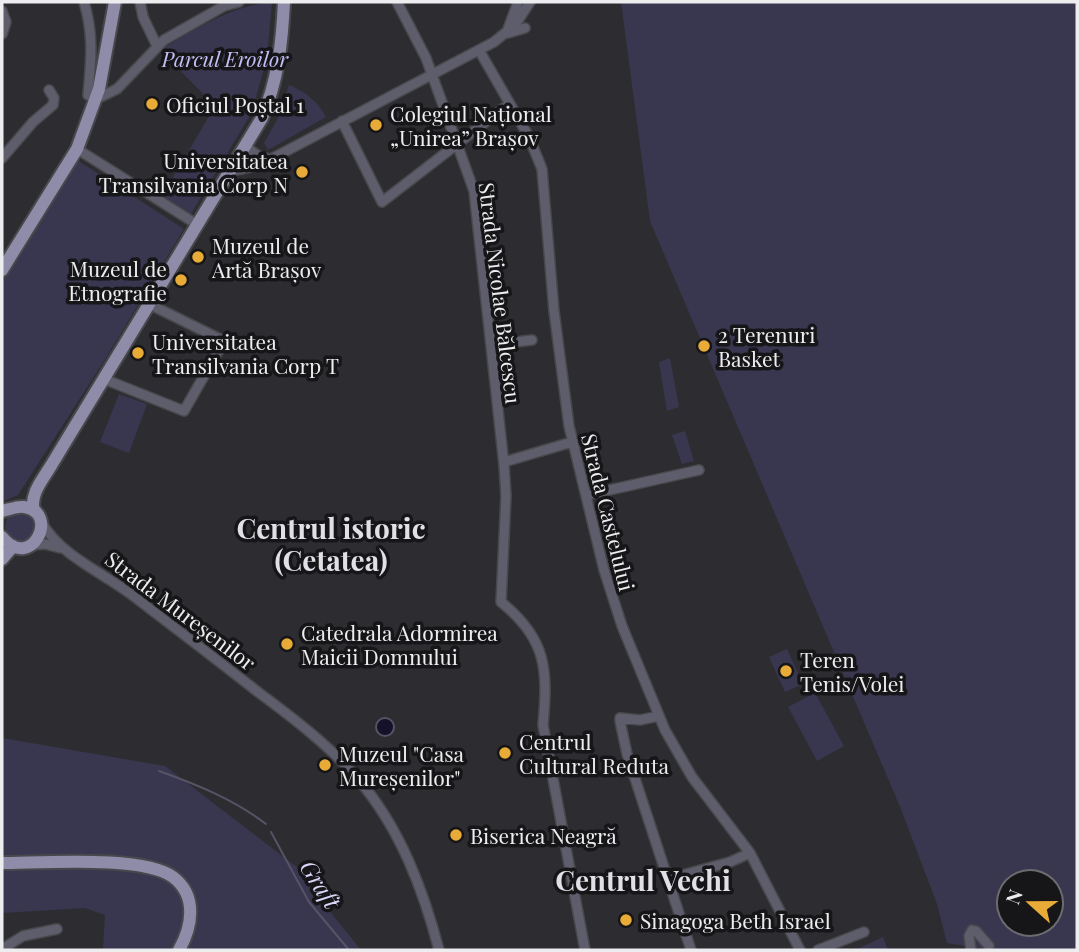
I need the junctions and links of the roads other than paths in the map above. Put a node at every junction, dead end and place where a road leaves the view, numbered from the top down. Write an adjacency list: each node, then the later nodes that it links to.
1 (84, 2): 17 (street)
2 (115, 2): 17 (main road)
3 (140, 2): 13 (street)
4 (239, 2): 13 (street)
5 (284, 2): 21 (main road)
6 (397, 2): 15 (street, Strada Nicolae Bălcescu)
7 (530, 2): 12 (street)
8 (516, 5): 12 (street)
9 (2, 11): 11 (street)
10 (526, 28): 12 (street)
11 (2, 34)
12 (506, 34): 14 (street)
13 (156, 47): 17 (street)
14 (479, 50): 15 (street); 18 (street, Strada Castelului)
15 (432, 74): 19 (street); 20 (street, Strada Nicolae Bălcescu)
16 (49, 90): 23 (street)
17 (96, 99): 22 (main road)
18 (509, 104): 20 (street); 32 (street, Strada Castelului)
19 (342, 121): 20 (street); 24 (street)
20 (457, 143): 30 (street, Strada Nicolae Bălcescu)
21 (246, 147): 24 (street); 25 (main road)
22 (77, 149): 26 (street); 27 (main road)
23 (2, 158)
24 (271, 159): 25 (street)
25 (231, 171): 26 (main road)
26 (198, 225): 28 (main road)
27 (2, 270)
28 (149, 304): 31 (main road); 31 (street)
29 (532, 340): 30 (street)
30 (491, 345): 33 (street, Strada Nicolae Bălcescu)
31 (104, 379): 37 (main road)
32 (572, 442): 33 (street); 35 (street, Strada Castelului)
33 (504, 462): 53 (street, Strada Nicolae Bălcescu)
34 (699, 470): 35 (street)
35 (587, 495): 43 (street, Strada Castelului)
36 (4, 513): 37 (main road)
37 (37, 515): 39 (main road); 41 (street, Strada Mureșenilor)
38 (2, 537): 40 (main road)
39 (32, 545): 40 (main road); 41 (street, Strada Mureșenilor)
40 (13, 546): 42 (main road)
41 (62, 548): 52 (street, Strada Mureșenilor)
42 (2, 559)
43 (659, 716): 44 (street, Strada Castelului); 46 (street)
44 (750, 853): 46 (street); 55 (street, Strada Castelului)
45 (2, 863): 51 (main road)
46 (668, 879): 54 (street)
47 (57, 929): 50 (street)
48 (864, 932): 56 (street)
49 (989, 946): 57 (street)
50 (2, 949)
51 (179, 950)
52 (439, 950)
53 (585, 950)
54 (691, 950)
55 (800, 950)
56 (818, 950)
57 (971, 950)

